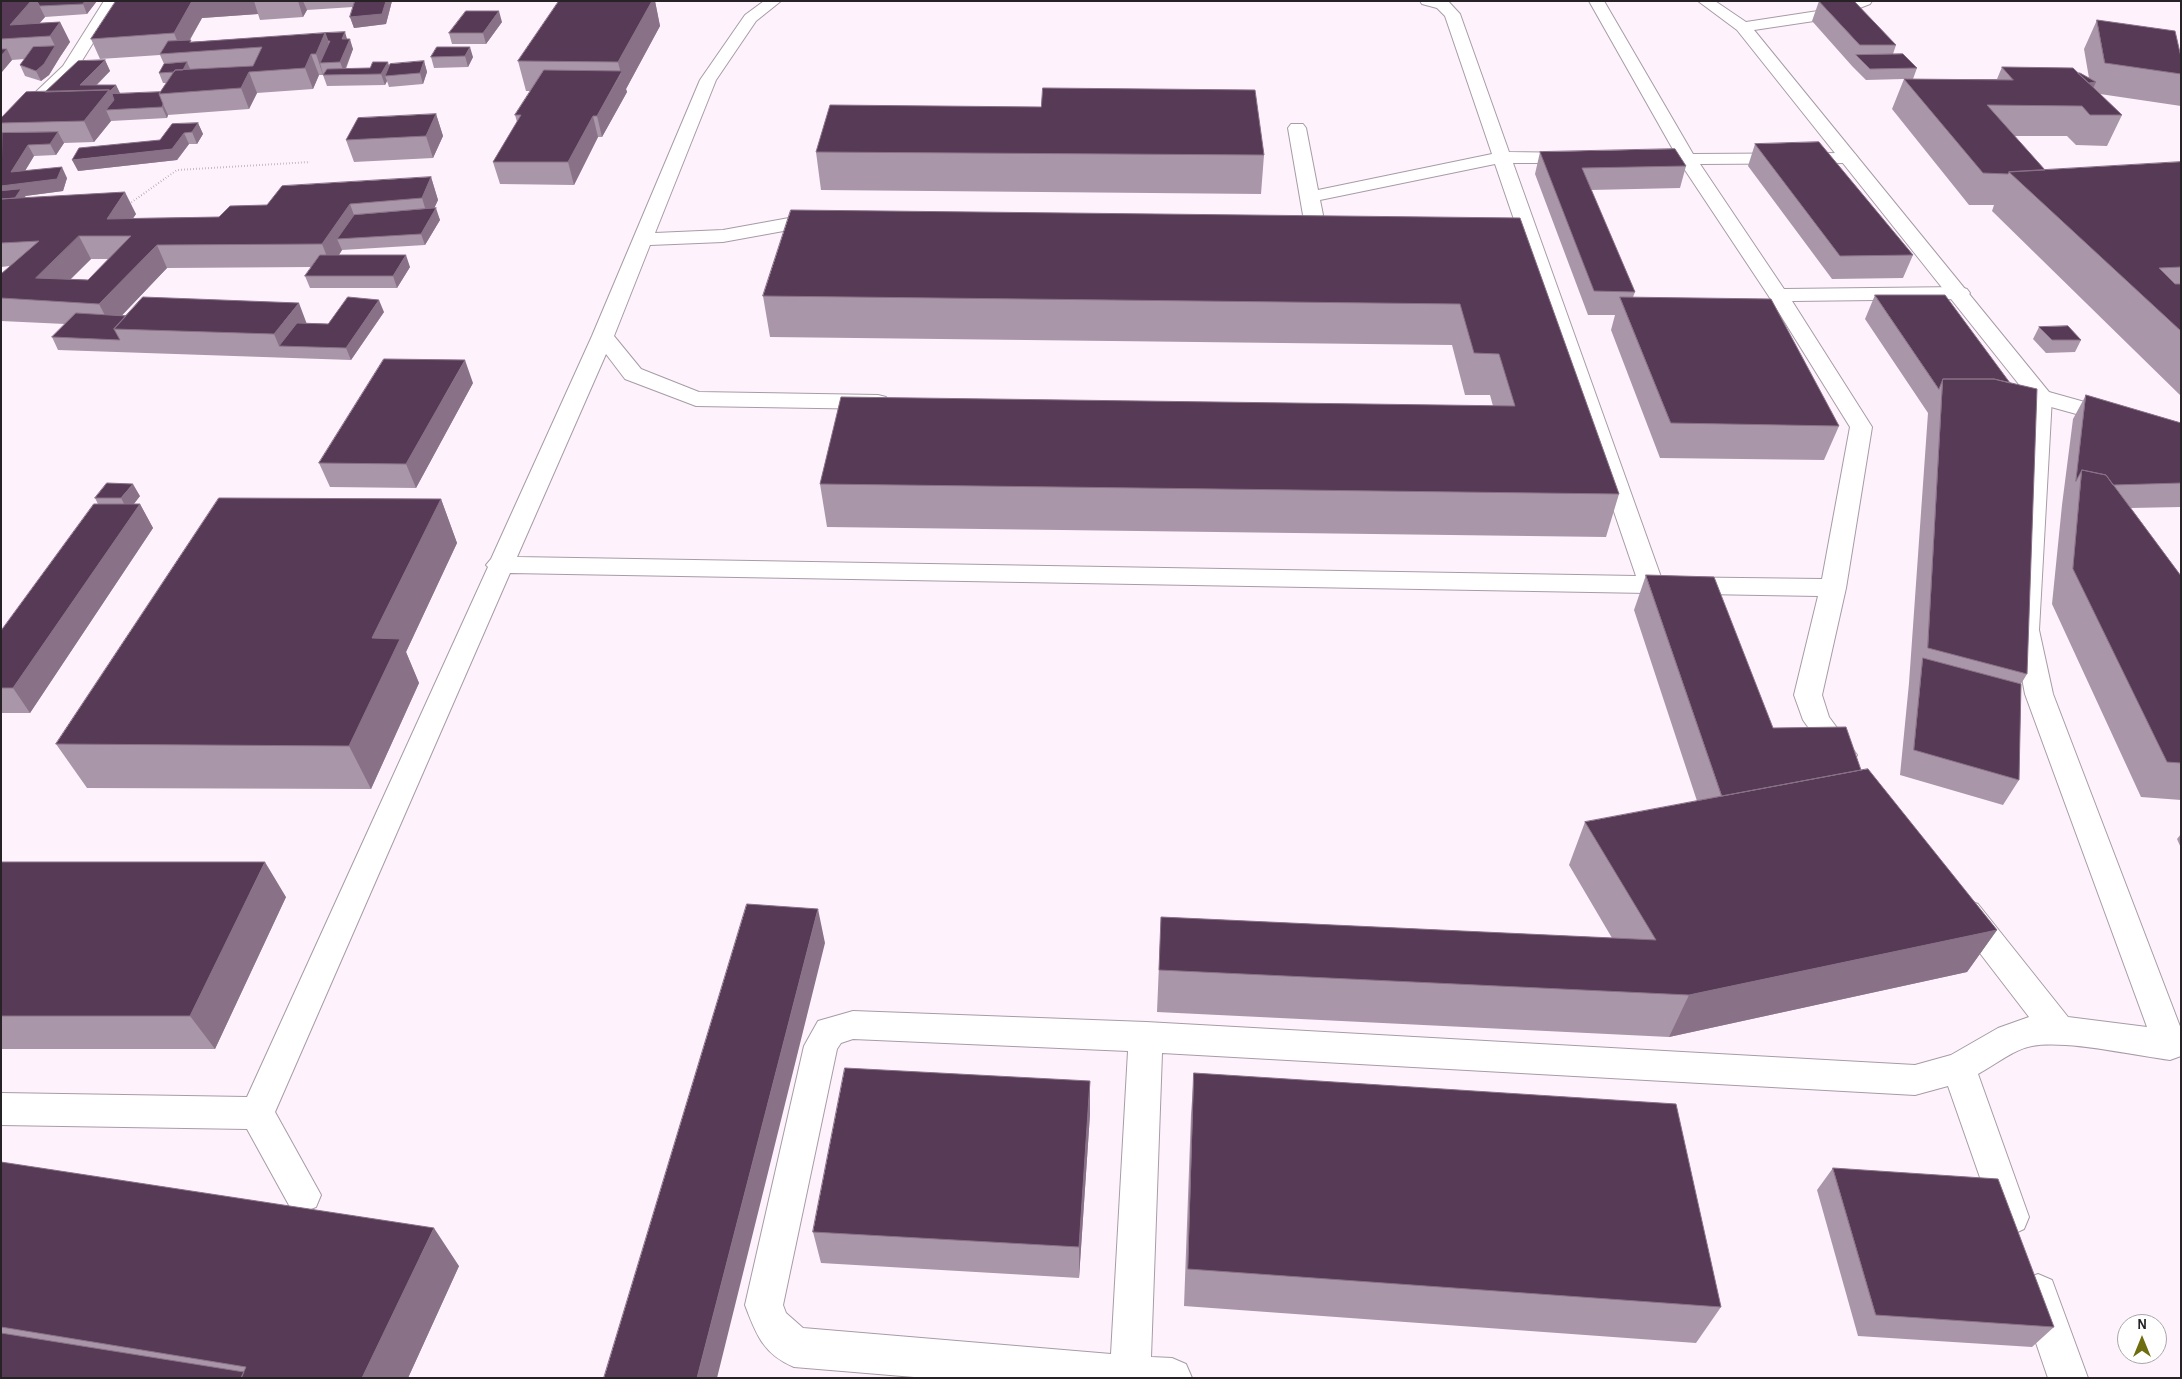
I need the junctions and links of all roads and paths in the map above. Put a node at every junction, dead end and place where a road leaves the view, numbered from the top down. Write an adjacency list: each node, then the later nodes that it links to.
1 (112, 1): 9 (street)
2 (774, 1): 20 (street)
3 (1427, 1): 10 (street)
4 (1596, 1): 12 (street)
5 (1705, 1): 7 (street)
6 (1865, 1): 7 (street)
7 (1743, 27): 11 (street)
8 (1297, 128): 14 (street)
9 (1, 135)
10 (1502, 157): 12 (street); 14 (street); 28 (street)
11 (1849, 158): 12 (street); 21 (street)
12 (1687, 159): 22 (street)
13 (310, 162): 15 (path)
14 (1309, 197): 18 (street)
15 (122, 206)
16 (842, 215): 20 (street)
17 (1293, 217): 18 (street)
18 (1313, 217): 19 (street)
19 (1333, 218)
20 (643, 239): 23 (street)
21 (1960, 293): 22 (street); 24 (street)
22 (1778, 294): 29 (street)
23 (603, 336): 25 (street); 27 (street)
24 (2041, 397): 26 (street); 32 (street)
25 (904, 402)
26 (2181, 436)
27 (499, 565): 28 (street); 36 (street)
28 (1651, 584): 29 (street)
29 (1833, 588): 30 (street)
30 (1855, 771)
31 (1954, 897): 32 (street)
32 (2059, 1030): 34 (street)
33 (1146, 1037): 34 (street); 38 (street); 38 (street)
34 (1958, 1068): 40 (street)
35 (1, 1109): 36 (street)
36 (257, 1113): 37 (street)
37 (304, 1195)
38 (1130, 1375): 39 (street)
39 (1172, 1378)
40 (2068, 1378)

